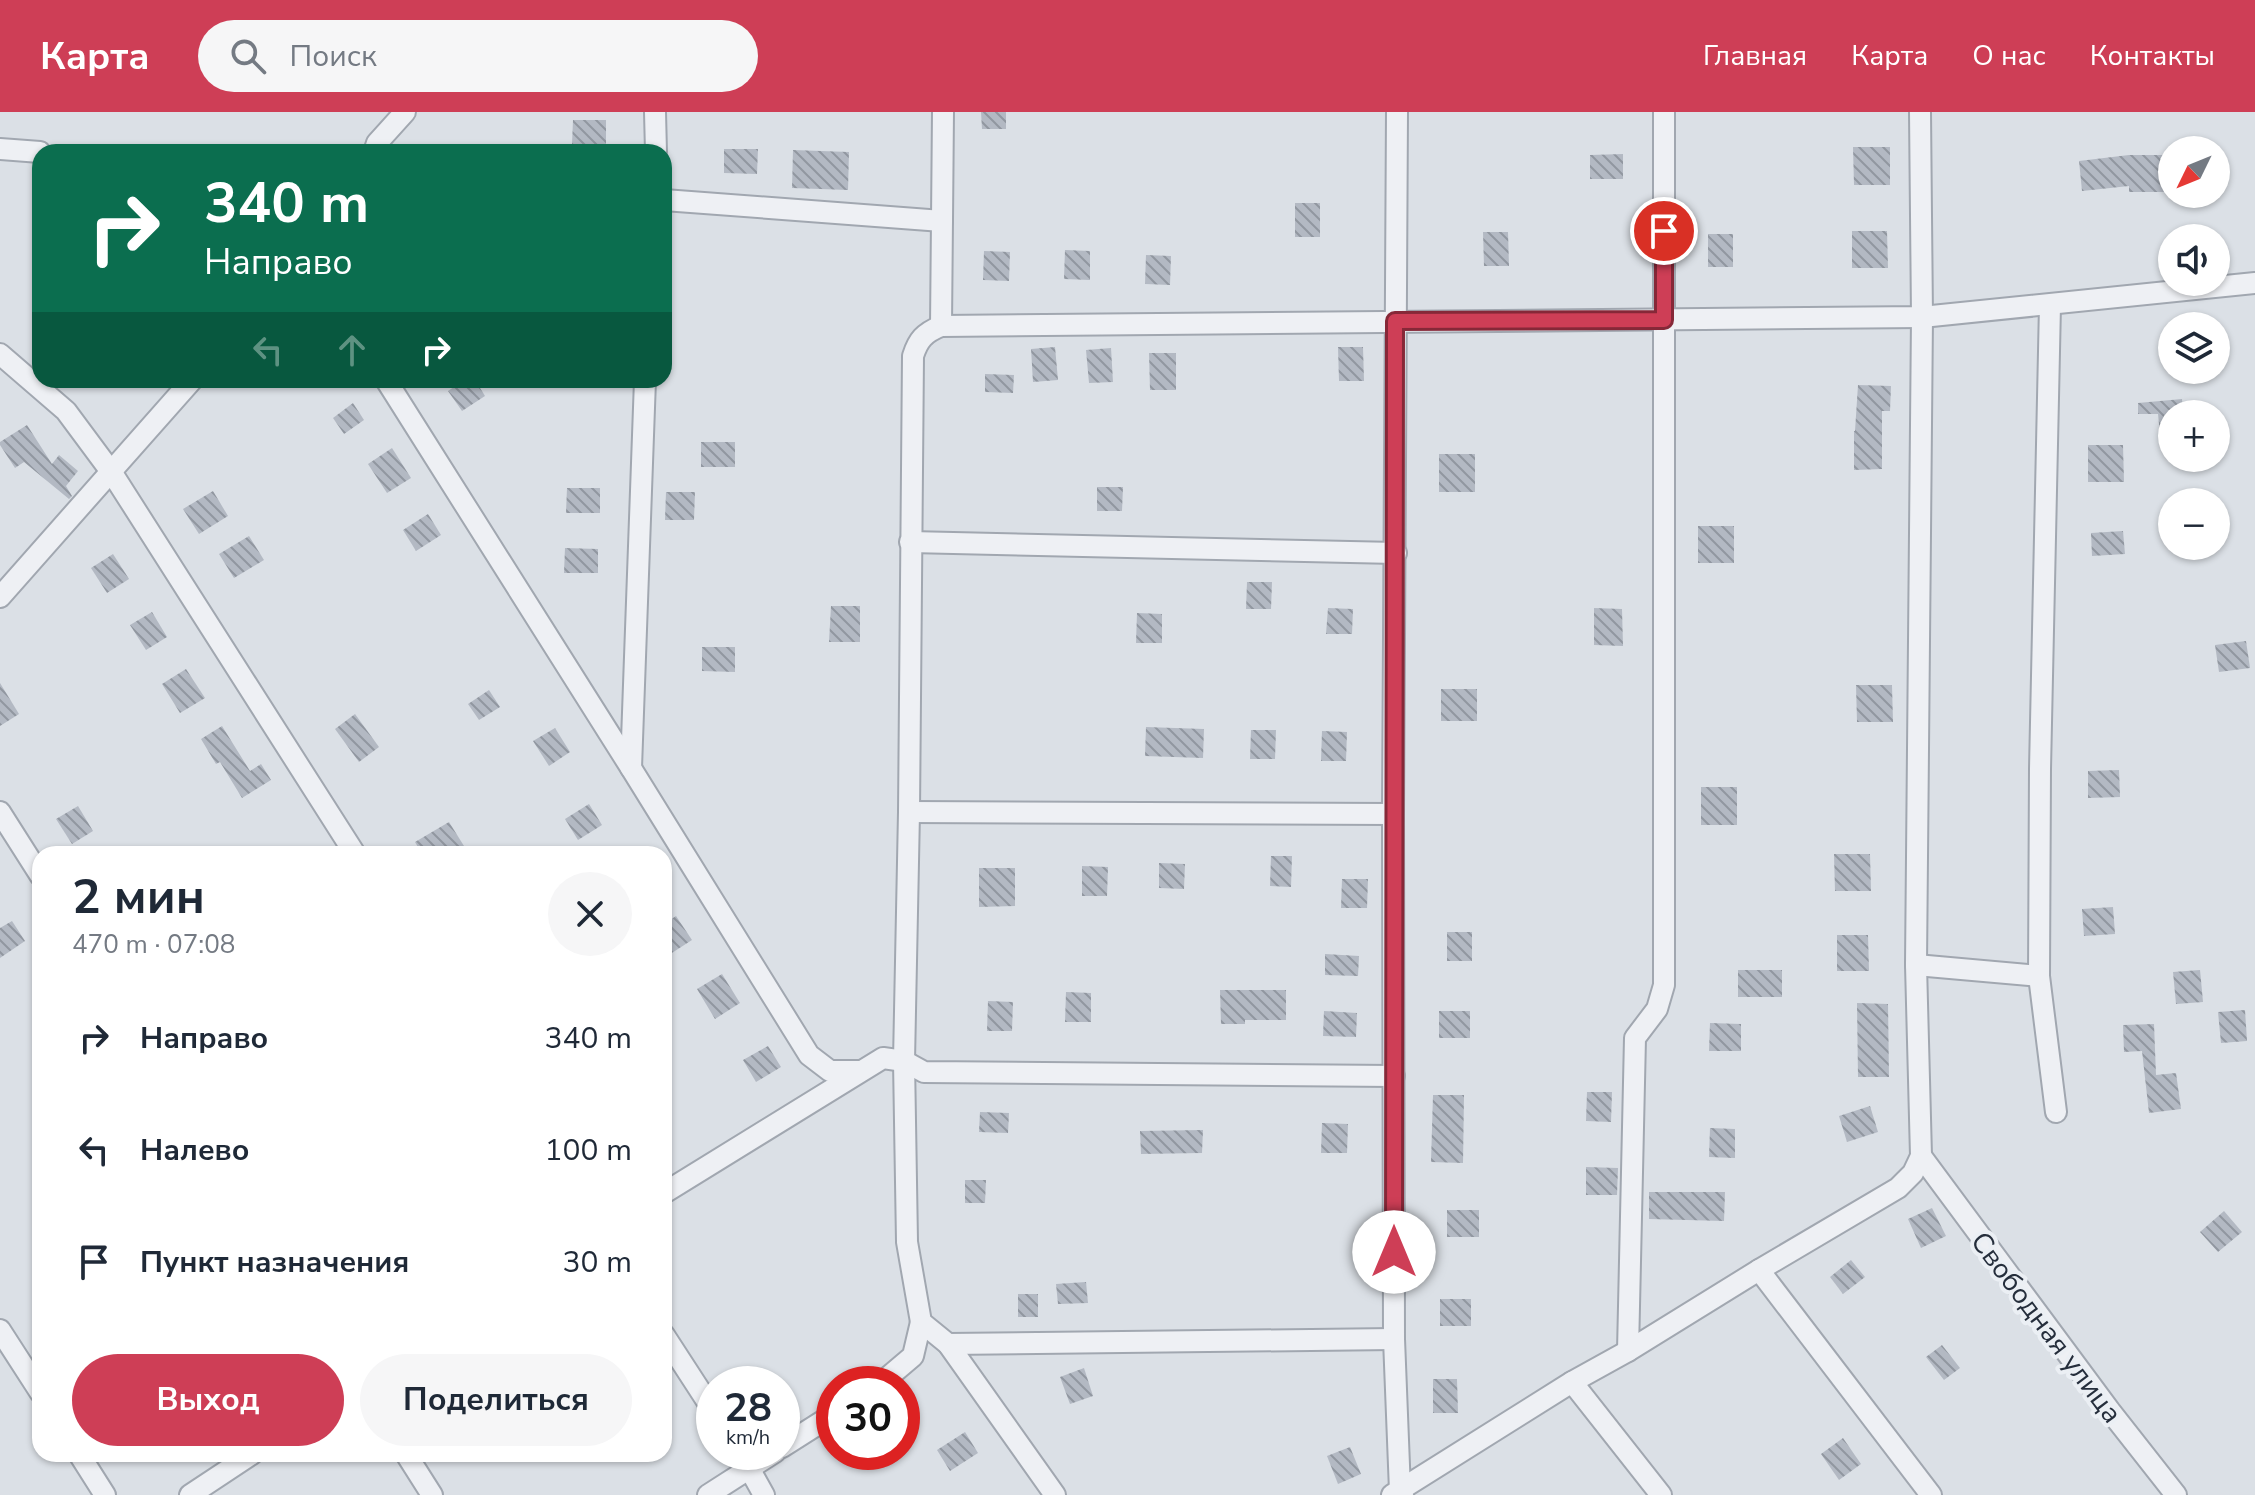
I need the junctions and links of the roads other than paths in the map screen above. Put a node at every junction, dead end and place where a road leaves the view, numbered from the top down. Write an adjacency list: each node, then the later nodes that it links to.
1 (405, 112): 7 (street)
2 (655, 112): 8 (street)
3 (943, 112): 12 (street)
4 (1397, 112): 17 (street)
5 (1664, 112): 16 (street)
6 (1920, 112): 15 (street)
7 (377, 144)
8 (656, 144)
9 (0, 149): 10 (street)
10 (32, 151)
11 (672, 201): 12 (street)
12 (942, 221): 18 (street)
13 (2255, 283): 14 (street)
14 (2050, 305): 15 (street); 36 (street)
15 (1922, 317): 16 (street); 35 (street)
16 (1664, 320): 17 (street); 49 (street)
17 (1395, 321): 18 (street); 27 (street)
18 (941, 326): 26 (street)
19 (0, 354): 20 (street)
20 (32, 382)
21 (39, 388): 25 (street)
22 (185, 388): 25 (street)
23 (391, 388): 29 (street)
24 (645, 388): 29 (street)
25 (112, 473): 28 (street); 33 (street)
26 (910, 542): 27 (street); 31 (street)
27 (1396, 553): 32 (street)
28 (0, 597)
29 (631, 768): 38 (street)
30 (0, 812): 34 (street)
31 (909, 812): 32 (street); 37 (street)
32 (1393, 814): 39 (street)
33 (350, 846)
34 (32, 862)
35 (1916, 965): 36 (street); 41 (street)
36 (2039, 976): 40 (street)
37 (904, 1061): 38 (street); 39 (street); 44 (street)
38 (860, 1071): 42 (street)
39 (1394, 1076): 46 (street)
40 (2056, 1112)
41 (1921, 1156): 43 (street); 68 (street, Свободная улица)
42 (672, 1188)
43 (1759, 1270): 49 (street); 67 (street)
44 (921, 1322): 47 (street); 50 (street)
45 (0, 1330): 51 (street)
46 (1394, 1339): 47 (street); 59 (street)
47 (948, 1344): 65 (street)
48 (672, 1347): 53 (street)
49 (1628, 1351): 52 (street)
50 (901, 1366)
51 (32, 1380)
52 (1572, 1382): 59 (street); 66 (street)
53 (696, 1384)
54 (84, 1462): 60 (street)
55 (240, 1462): 61 (street)
56 (411, 1462): 62 (street)
57 (734, 1470): 63 (street)
58 (750, 1470): 64 (street)
59 (1398, 1494)
60 (105, 1495)
61 (190, 1495)
62 (432, 1495)
63 (708, 1495)
64 (764, 1495)
65 (1055, 1495)
66 (1661, 1495)
67 (1931, 1495)
68 (2176, 1495)

